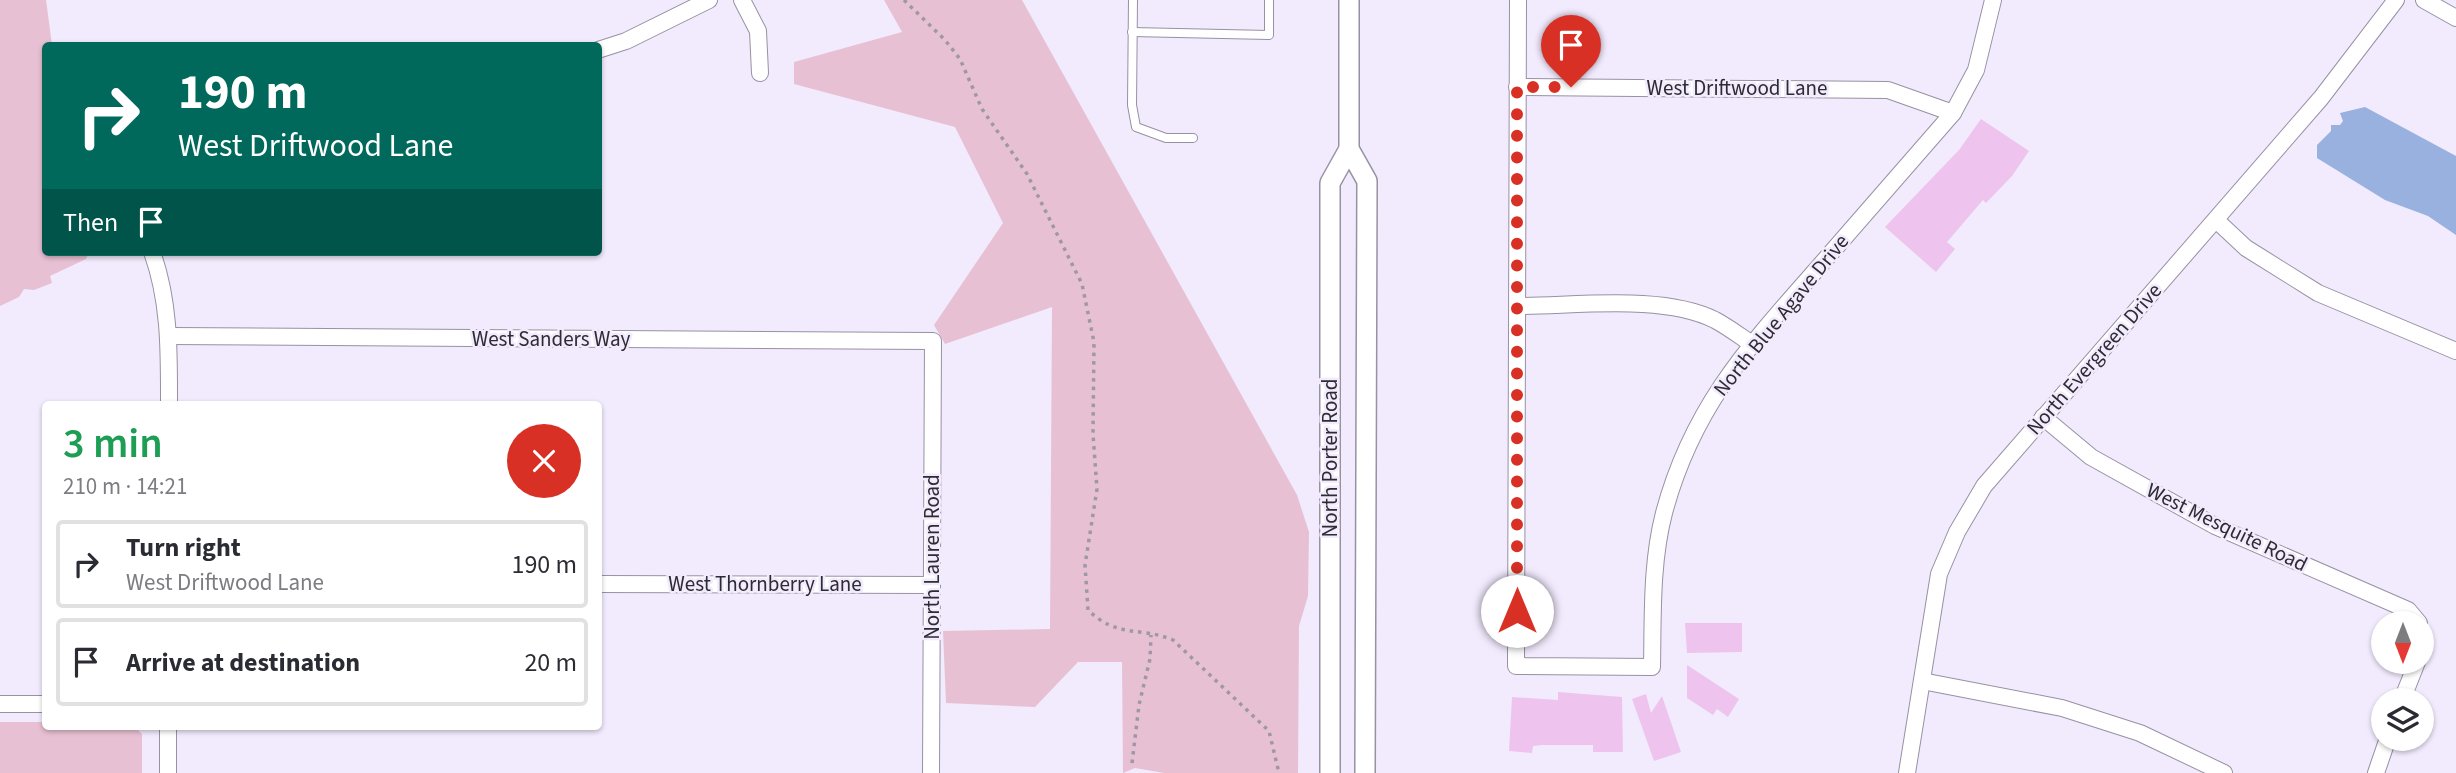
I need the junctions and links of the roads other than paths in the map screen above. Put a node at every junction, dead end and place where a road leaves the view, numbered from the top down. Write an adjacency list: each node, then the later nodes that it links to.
1 (709, 0): 12 (street)
2 (742, 0): 13 (street)
3 (1133, 0): 11 (lane)
4 (1269, 0): 11 (lane)
5 (1349, 0): 17 (street, North Porter Road)
6 (1518, 0): 14 (street)
7 (1993, 0): 15 (street, North Blue Agave Drive)
8 (2396, 0): 18 (street, North Evergreen Drive)
9 (2424, 0): 10 (street)
10 (2456, 18)
11 (1132, 32): 16 (lane)
12 (602, 49)
13 (760, 73)
14 (1517, 87): 15 (street, West Driftwood Lane); 20 (street)
15 (1953, 113): 23 (street, North Blue Agave Drive)
16 (1193, 138)
17 (1349, 149): 37 (street, North Porter Road); 38 (street, North Porter Road)
18 (2216, 220): 24 (street); 26 (street, North Evergreen Drive)
19 (153, 256): 21 (street)
20 (1518, 306): 23 (street); 23 (street, North Blue Agave Drive)
21 (170, 336): 22 (street, West Sanders Way); 25 (street)
22 (933, 341): 28 (street, North Lauren Road)
23 (1752, 344)
24 (2456, 351)
25 (169, 401)
26 (2043, 417): 29 (street, West Mesquite Road); 30 (street, North Evergreen Drive)
27 (602, 584): 28 (street, West Thornberry Lane)
28 (932, 585): 36 (street, North Lauren Road)
29 (2409, 611)
30 (1922, 681): 39 (street, North Evergreen Drive); 40 (street)
31 (0, 704): 32 (street)
32 (42, 705)
33 (168, 730): 35 (street)
34 (2384, 751): 41 (street)
35 (168, 773)
36 (931, 773)
37 (1330, 773)
38 (1365, 773)
39 (1907, 773)
40 (2224, 773)
41 (2376, 773)

